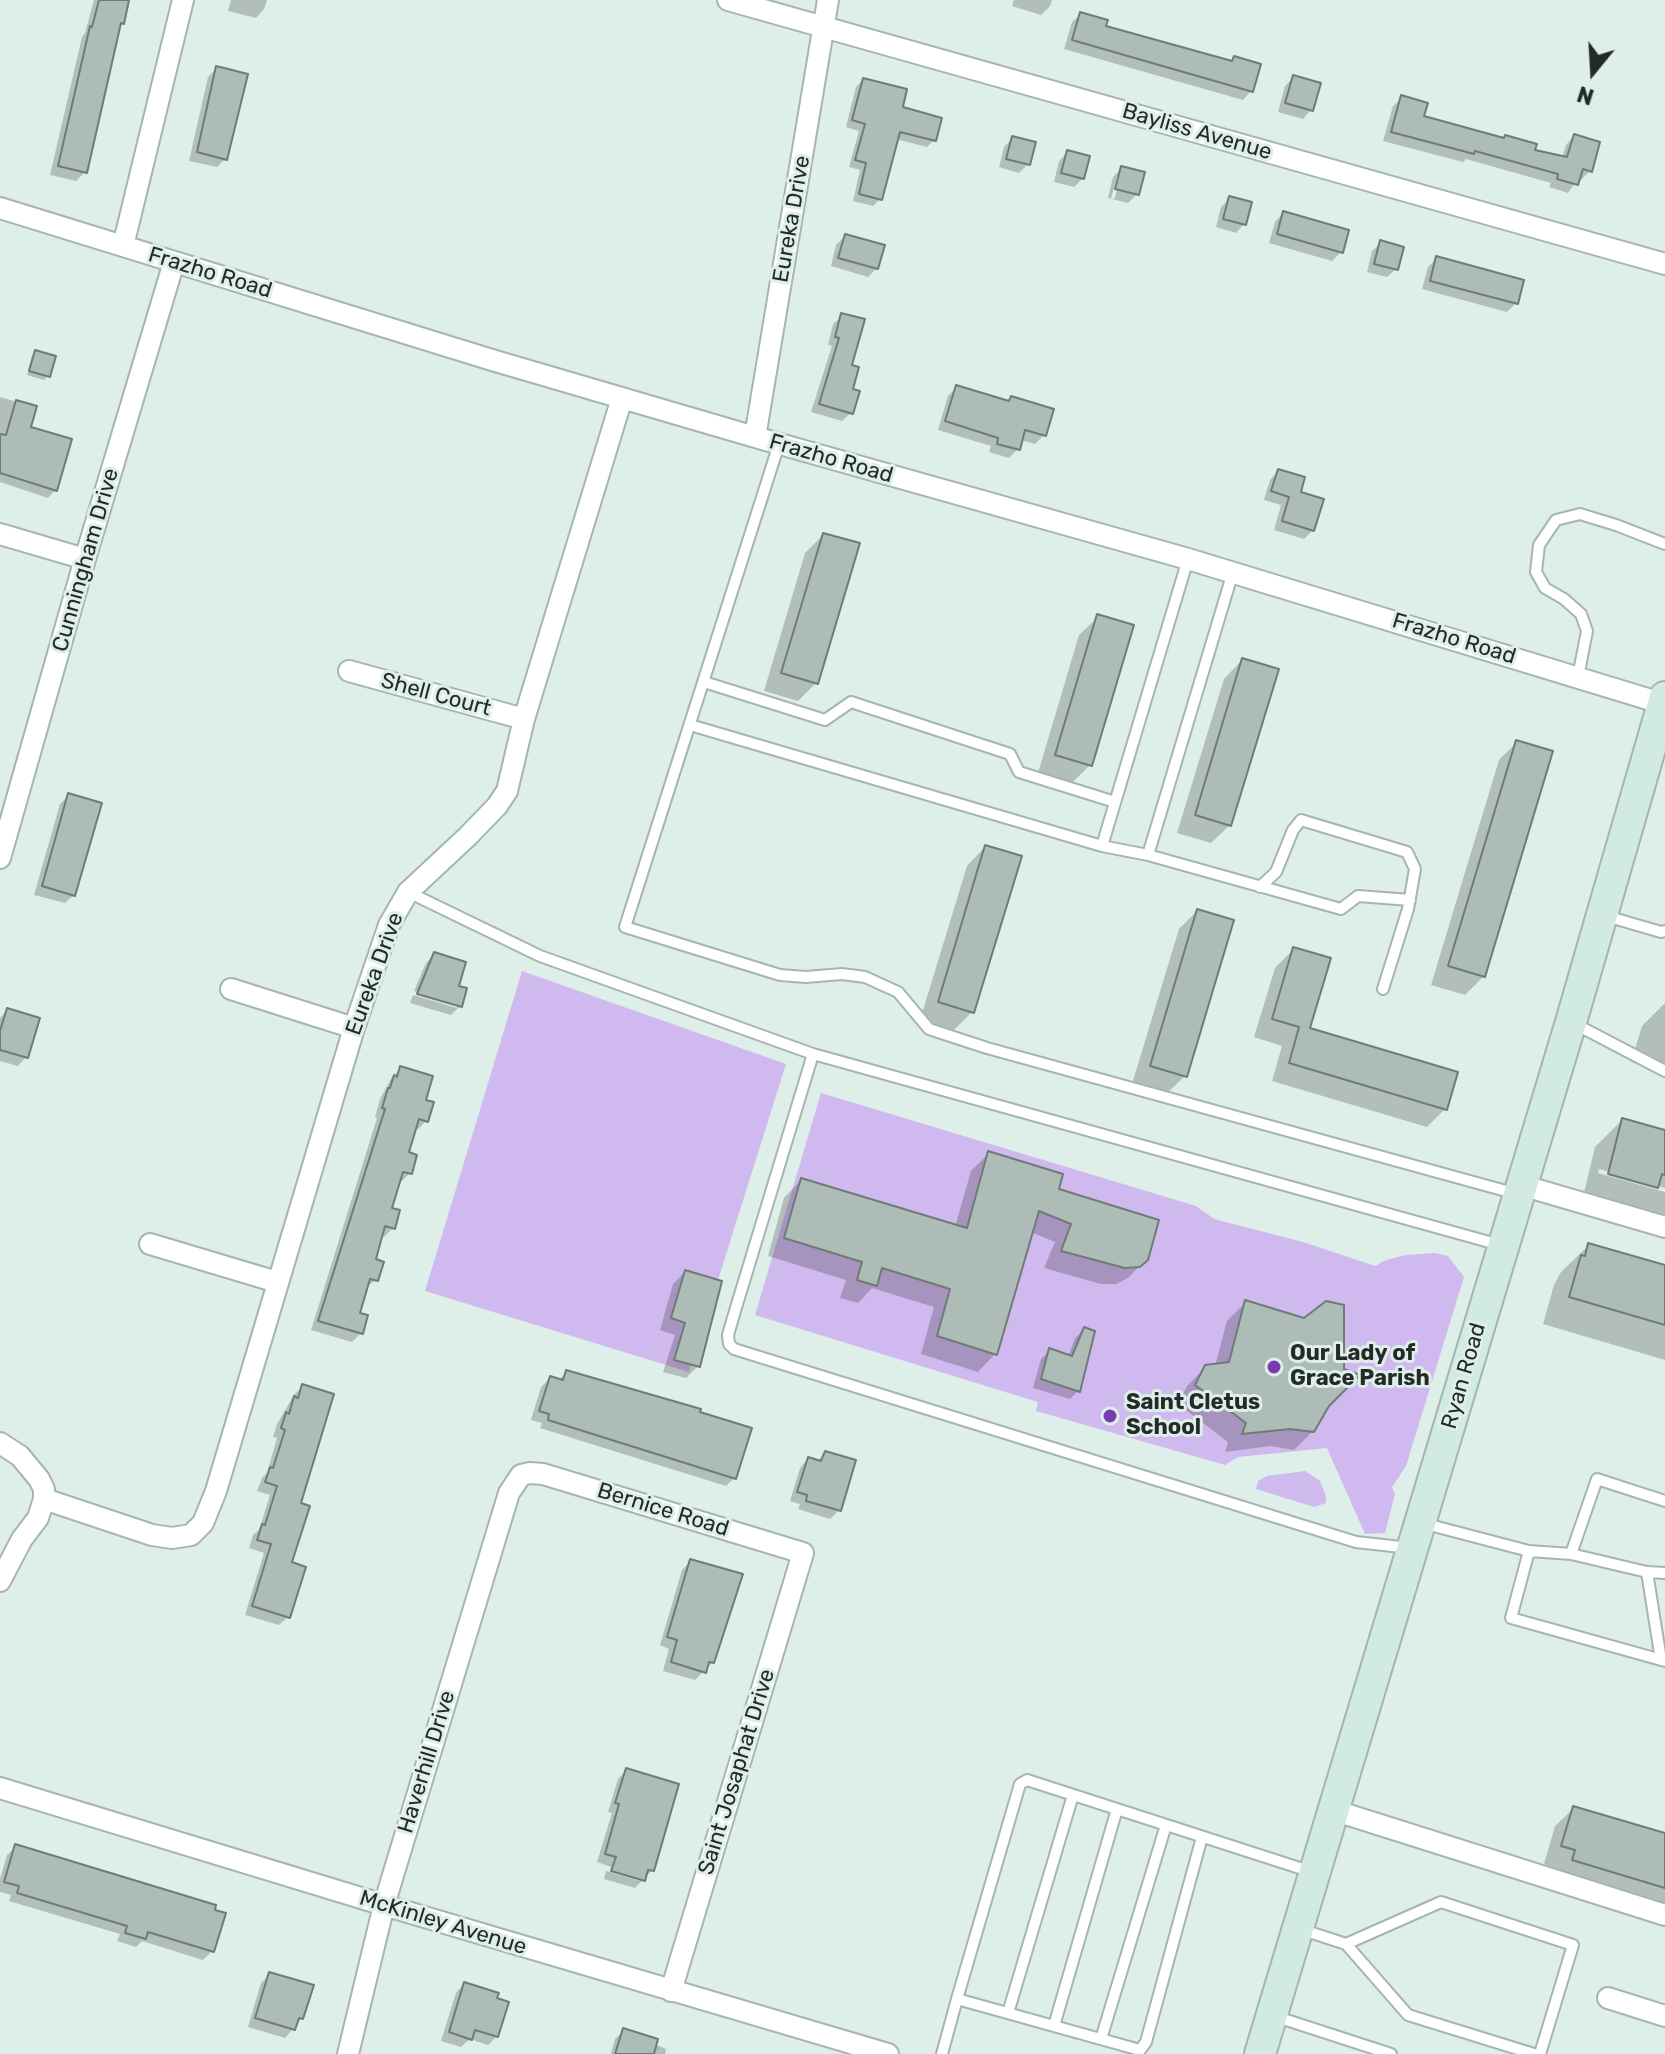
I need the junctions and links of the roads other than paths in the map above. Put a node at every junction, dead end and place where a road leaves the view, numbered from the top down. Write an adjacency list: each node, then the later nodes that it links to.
1 (183, 0): 6 (street)
2 (728, 0): 4 (street, Bayliss Avenue)
3 (828, 0): 4 (street, Eureka Drive)
4 (824, 27): 8 (street, Bayliss Avenue); 10 (street, Eureka Drive)
5 (0, 208): 6 (street, Frazho Road)
6 (123, 246): 7 (street, Frazho Road)
7 (174, 262): 9 (street, Frazho Road); 14 (street, Cunningham Drive)
8 (1665, 264)
9 (622, 398): 10 (street, Frazho Road); 21 (street, Eureka Drive)
10 (755, 437): 11 (street, Frazho Road)
11 (779, 444): 15 (street, Frazho Road); 19 (lane)
12 (0, 534): 14 (street)
13 (1665, 544): 18 (lane)
14 (85, 559): 26 (street, Cunningham Drive)
15 (1188, 559): 16 (street, Frazho Road); 23 (lane)
16 (1233, 572): 18 (street, Frazho Road); 25 (lane)
17 (349, 671): 21 (street, Shell Court)
18 (1578, 677): 20 (street, Frazho Road)
19 (704, 682): 22 (lane); 23 (lane)
20 (1664, 700): 30 (main road, Ryan Road)
21 (524, 719): 28 (street, Eureka Drive)
22 (690, 725): 24 (lane); 38 (lane)
23 (1115, 802): 24 (lane)
24 (1102, 846): 25 (lane)
25 (1148, 855): 27 (lane)
26 (0, 858)
27 (1260, 887): 29 (lane); 29 (lane)
28 (408, 892): 35 (street, Eureka Drive); 36 (lane)
29 (1410, 900): 33 (lane)
30 (1603, 915): 31 (lane); 34 (main road, Ryan Road)
31 (1665, 931)
32 (231, 989): 35 (street)
33 (1383, 989)
34 (1571, 1022): 37 (lane); 38 (main road, Ryan Road)
35 (354, 1028): 42 (street, Eureka Drive)
36 (813, 1054): 41 (lane); 47 (lane)
37 (1665, 1071)
38 (1520, 1190): 39 (street); 41 (main road, Ryan Road)
39 (1665, 1227)
40 (150, 1244): 42 (street)
41 (1502, 1246): 47 (main road, Ryan Road)
42 (277, 1282): 45 (street, Eureka Drive)
43 (0, 1443): 45 (street)
44 (521, 1475): 49 (street, Bernice Road); 62 (street, Haverhill Drive)
45 (44, 1499): 53 (street)
46 (1665, 1501): 50 (lane)
47 (1416, 1535): 48 (lane); 58 (main road, Ryan Road)
48 (1529, 1551): 50 (lane); 54 (lane)
49 (803, 1553): 66 (street, Saint Josaphat Drive)
50 (1571, 1554): 51 (lane)
51 (1647, 1572): 52 (lane); 54 (lane)
52 (1665, 1573)
53 (0, 1581)
54 (1663, 1660)
55 (0, 1788): 62 (street, McKinley Avenue)
56 (1073, 1795): 57 (lane); 68 (lane); 69 (lane)
57 (1117, 1809): 59 (lane); 72 (lane)
58 (1333, 1810): 61 (main road, Ryan Road); 63 (street)
59 (1166, 1825): 60 (lane); 73 (lane)
60 (1202, 1837): 61 (lane); 73 (lane)
61 (1314, 1872): 64 (main road, Ryan Road)
62 (384, 1905): 66 (street, McKinley Avenue); 75 (street, Haverhill Drive)
63 (1665, 1915)
64 (1298, 1928): 65 (lane); 70 (main road, Ryan Road)
65 (1346, 1944): 81 (lane); 81 (lane)
66 (671, 1991): 76 (street, McKinley Avenue)
67 (1608, 1998): 71 (street)
68 (957, 1999): 69 (lane); 77 (lane)
69 (1008, 2013): 72 (lane)
70 (1272, 2016): 74 (lane); 78 (main road, Ryan Road)
71 (1665, 2016)
72 (1054, 2026): 73 (lane)
73 (1101, 2039)
74 (1354, 2042): 79 (lane); 80 (lane)
75 (348, 2054)
76 (888, 2054)
77 (942, 2054)
78 (1260, 2054)
79 (1350, 2054)
80 (1391, 2054)
81 (1537, 2054)

